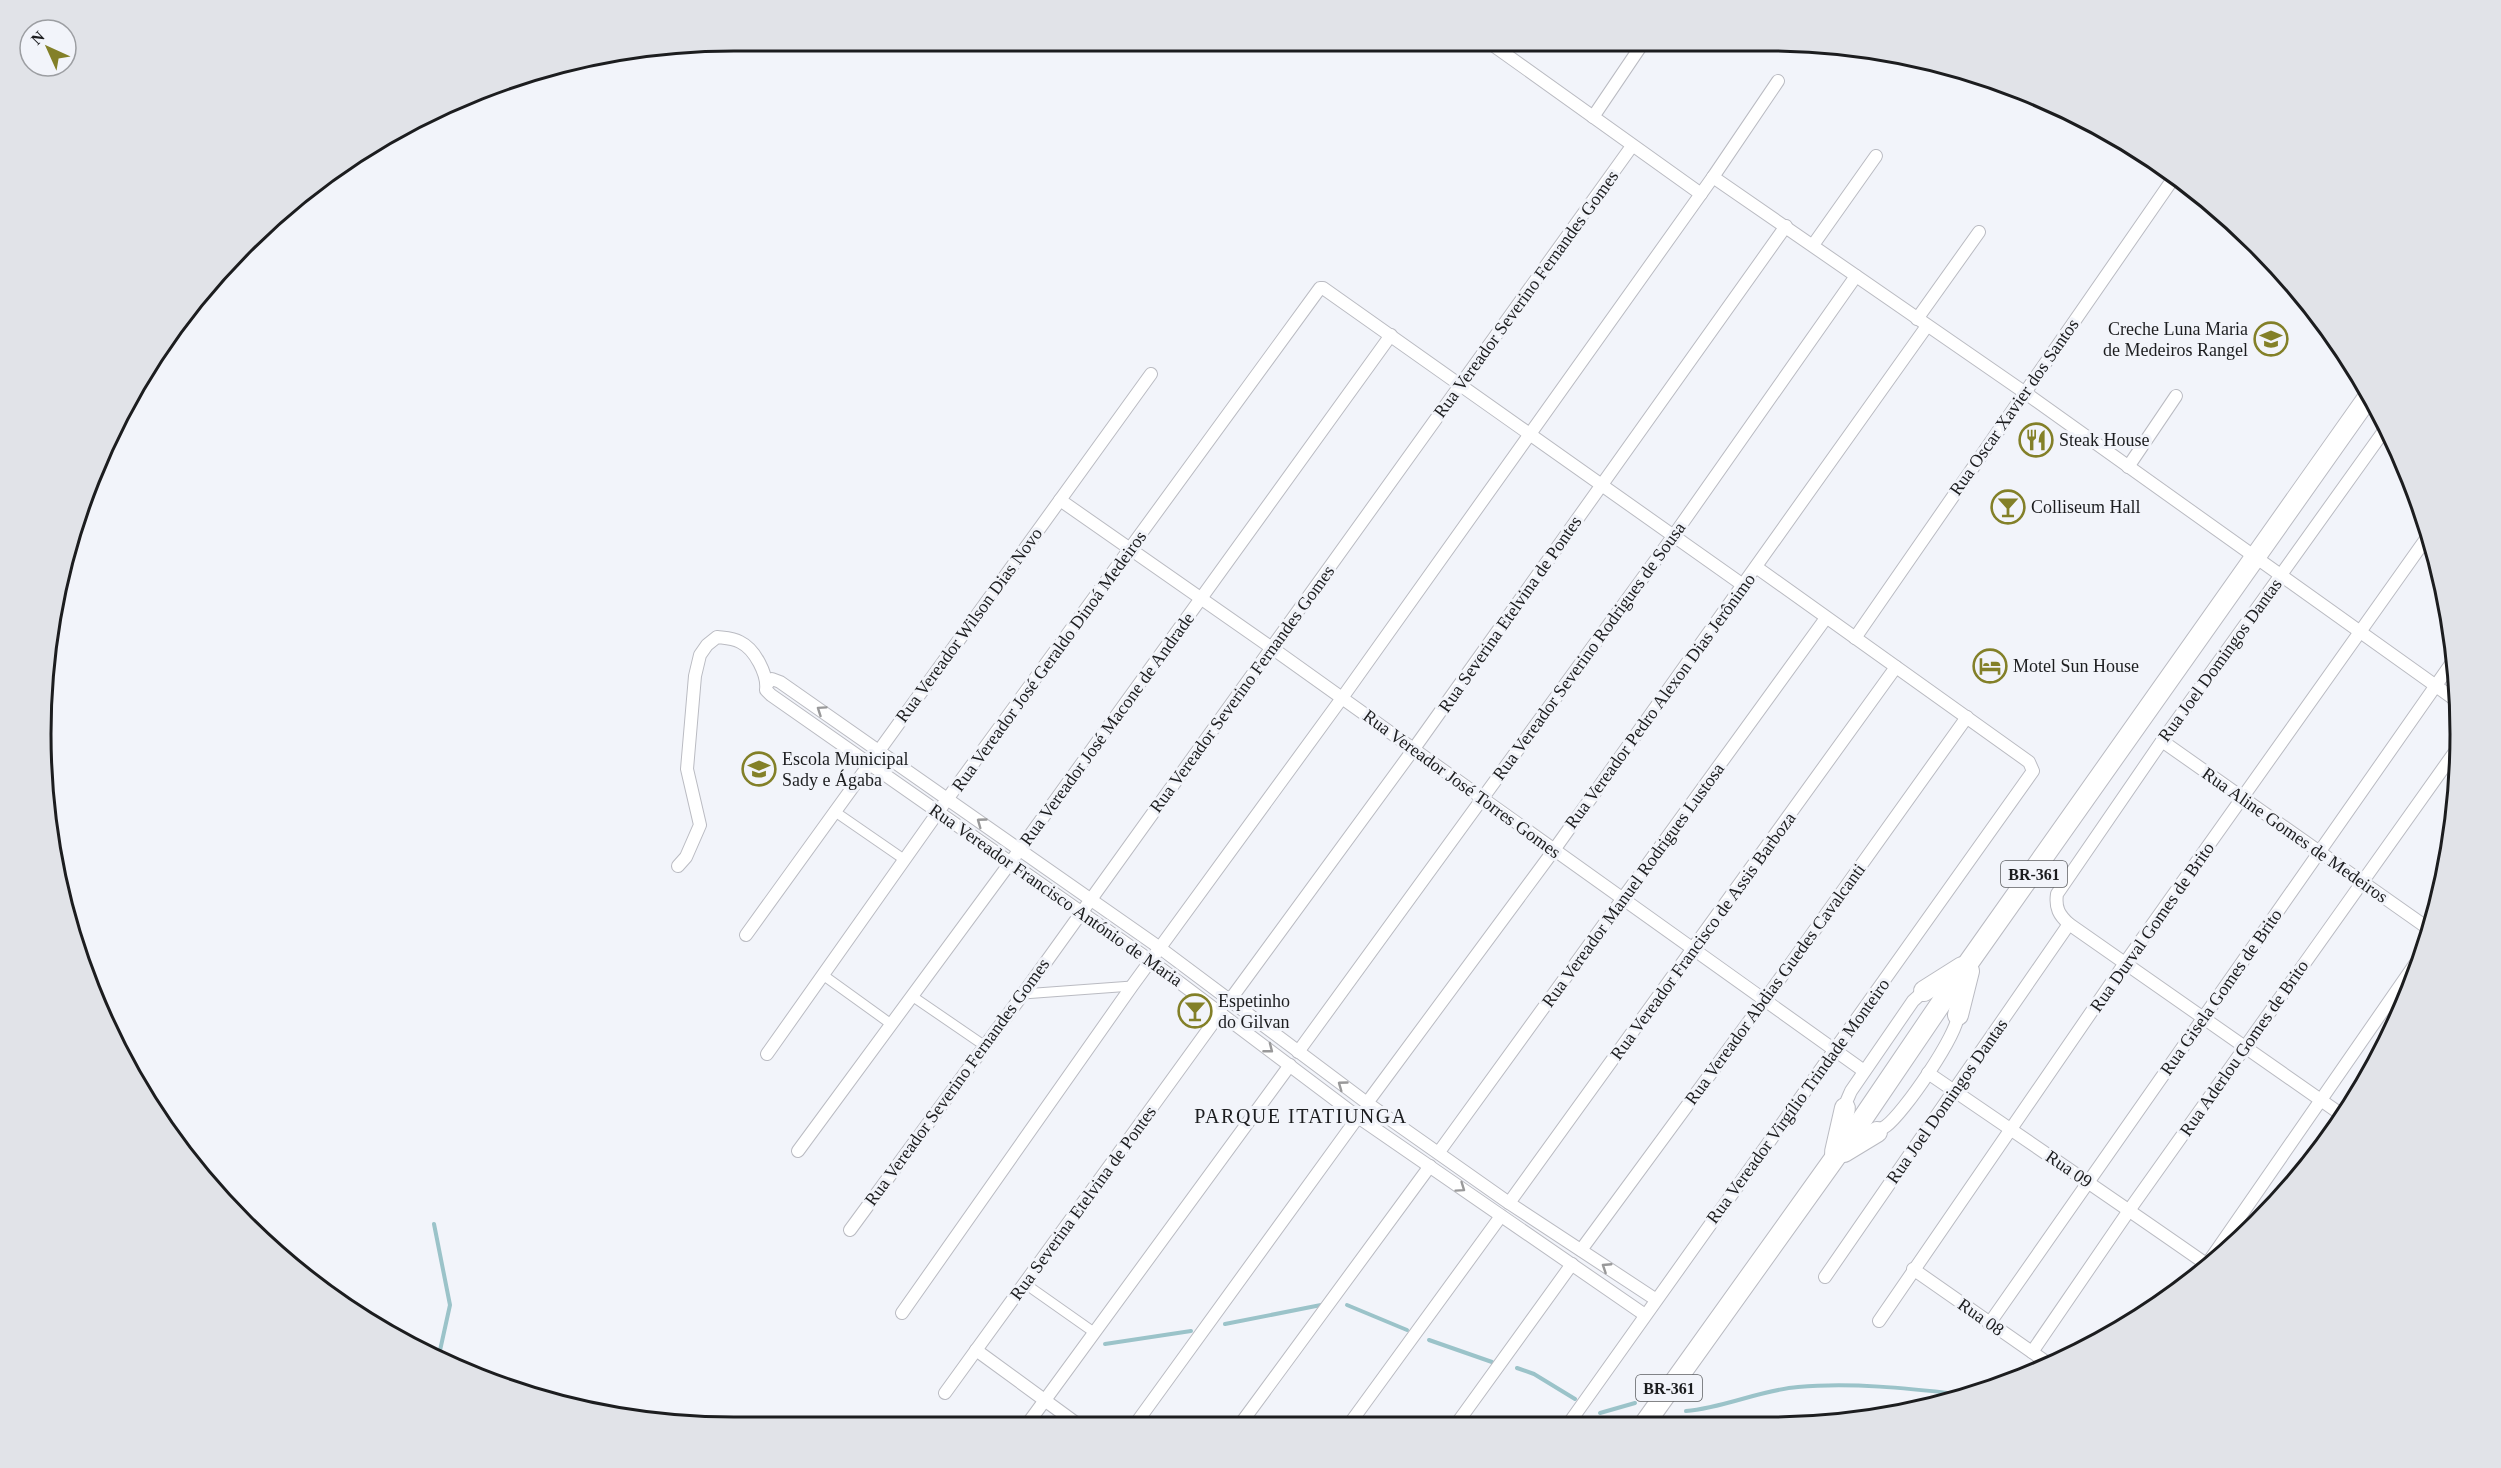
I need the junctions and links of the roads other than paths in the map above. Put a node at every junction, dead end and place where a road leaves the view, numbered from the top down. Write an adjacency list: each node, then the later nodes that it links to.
1 (1505, 51): 4 (street)
2 (1638, 51): 4 (street)
3 (1778, 81): 7 (street)
4 (1593, 117): 5 (street)
5 (1632, 146): 9 (street); 17 (street, Rua Vereador Severino Fernandes Gomes)
6 (1876, 156): 12 (street)
7 (1713, 177): 9 (street); 10 (street)
8 (2170, 183): 18 (street, Rua Oscar Xavier dos Santos)
9 (1701, 194): 21 (street)
10 (1786, 226): 12 (street); 24 (street, Rua Severina Etelvina de Pontes)
11 (1979, 232): 14 (street, Rua Vereador Pedro Alexon Dias Jerônimo)
12 (1813, 245): 13 (street)
13 (1856, 276): 14 (street); 26 (street, Rua Vereador Severino Rodrigues de Sousa)
14 (1922, 322): 18 (street); 30 (street, Rua Vereador Pedro Alexon Dias Jerônimo)
15 (1391, 335): 17 (street); 28 (street, Rua Vereador José Geraldo Dinoá Medeiros); 33 (street, Rua Vereador José Macone de Andrade)
16 (1151, 374): 25 (street, Rua Vereador Wilson Dias Novo)
17 (1462, 384): 21 (street); 37 (street, Rua Vereador Severino Fernandes Gomes)
18 (2024, 392): 23 (street); 36 (street, Rua Oscar Xavier dos Santos)
19 (2175, 396): 23 (street)
20 (2366, 407): 29 (main road, BR-361)
21 (1530, 434): 24 (street); 43 (street)
22 (2381, 435): 31 (street, Rua Joel Domingos Dantas)
23 (2128, 467): 29 (street)
24 (1602, 485): 26 (street); 47 (street, Rua Severina Etelvina de Pontes)
25 (1060, 500): 28 (street, Rua Vereador José Torres Gomes); 46 (street, Rua Vereador Wilson Dias Novo)
26 (1674, 535): 32 (street); 52 (street, Rua Vereador Severino Rodrigues de Sousa)
27 (2423, 543): 35 (street, Rua Durval Gomes de Brito)
28 (1131, 549): 33 (street, Rua Vereador José Torres Gomes); 50 (street, Rua Vereador José Geraldo Dinoá Medeiros)
29 (2257, 556): 31 (street); 70 (main road, BR-361)
30 (1756, 567): 32 (street, Rua Vereador Pedro Alexon Dias Jerônimo); 34 (street)
31 (2282, 574): 35 (street); 45 (street, Rua Joel Domingos Dantas)
32 (1743, 585): 56 (street, Rua Vereador Pedro Alexon Dias Jerônimo)
33 (1201, 600): 37 (street, Rua Vereador José Torres Gomes); 55 (street, Rua Vereador José Macone de Andrade)
34 (1826, 618): 36 (street); 63 (street, Rua Vereador Manuel Rodrigues Lustosa)
35 (2360, 632): 41 (street); 51 (street, Rua Durval Gomes de Brito)
36 (1855, 638): 38 (street)
37 (1272, 648): 43 (street, Rua Vereador José Torres Gomes); 62 (street, Rua Vereador Severino Fernandes Gomes)
38 (1896, 667): 44 (street); 69 (street, Rua Vereador Francisco de Assis Barboza)
39 (2447, 670): 41 (street, Rua Gisela Gomes de Brito)
40 (768, 682): 46 (street, one-way to 40); 49 (street, Rua Vereador Francisco António de Maria); 60 (street, Rua Vereador Francisco António de Maria)
41 (2436, 685): 42 (street); 57 (street, Rua Gisela Gomes de Brito)
42 (2449, 695)
43 (1342, 698): 47 (street, Rua Vereador José Torres Gomes); 68 (street)
44 (1967, 717): 81 (street, Rua Vereador Abdias Guedes Cavalcanti); 88 (street, Rua Vereador Virgílio Trindade Monteiro)
45 (2162, 741): 51 (street, Rua Aline Gomes de Medeiros); 65 (street, Rua Joel Domingos Dantas)
46 (878, 749): 49 (street, Rua Vereador Wilson Dias Novo); 50 (street)
47 (1413, 750): 52 (street, Rua Vereador José Torres Gomes); 80 (street, Rua Severina Etelvina de Pontes)
48 (2449, 759): 61 (street, Rua Aderlou Gomes de Brito)
49 (869, 763): 53 (street, Rua Vereador Wilson Dias Novo); 54 (street, Rua Vereador Francisco António de Maria)
50 (948, 798): 54 (street, Rua Vereador José Geraldo Dinoá Medeiros); 55 (street, one-way to 50)
51 (2242, 798): 57 (street, Rua Aline Gomes de Medeiros); 72 (street, Rua Durval Gomes de Brito)
52 (1483, 799): 56 (street, Rua Vereador José Torres Gomes); 89 (street, Rua Vereador Severino Rodrigues de Sousa)
53 (834, 811): 58 (street); 67 (street, Rua Vereador Wilson Dias Novo)
54 (938, 813): 58 (street, Rua Vereador José Geraldo Dinoá Medeiros); 59 (street, Rua Vereador Francisco António de Maria)
55 (1019, 849): 59 (street, Rua Vereador José Macone de Andrade); 62 (street)
56 (1554, 850): 63 (street, Rua Vereador José Torres Gomes); 96 (street, Rua Vereador Pedro Alexon Dias Jerônimo)
57 (2318, 852): 61 (street, Rua Aline Gomes de Medeiros); 84 (street, Rua Gisela Gomes de Brito)
58 (905, 860): 73 (street, Rua Vereador José Geraldo Dinoá Medeiros)
59 (1010, 863): 64 (street, Rua Vereador Francisco António de Maria); 79 (street, Rua Vereador José Macone de Andrade)
60 (678, 866)
61 (2360, 882): 66 (street, Rua Aline Gomes de Medeiros); 87 (street, Rua Aderlou Gomes de Brito)
62 (1090, 898): 64 (street, Rua Vereador Severino Fernandes Gomes); 68 (street)
63 (1623, 899): 69 (street, Rua Vereador José Torres Gomes); 104 (street, Rua Vereador Manuel Rodrigues Lustosa)
64 (1081, 911): 71 (street, Rua Vereador Francisco António de Maria); 77 (street, Rua Vereador Severino Fernandes Gomes)
65 (2069, 924): 72 (street); 94 (street, Rua Joel Domingos Dantas)
66 (2423, 925)
67 (746, 935)
68 (1160, 948): 71 (street); 80 (street)
69 (1694, 950): 81 (street, Rua Vereador José Torres Gomes); 108 (street, Rua Vereador Francisco de Assis Barboza)
70 (1971, 960): 76 (main road); 78 (main road, BR-361); 83 (main road)
71 (1151, 961): 75 (street); 82 (street, Rua Vereador Francisco António de Maria)
72 (2125, 963): 84 (street); 101 (street, Rua Durval Gomes de Brito)
73 (823, 975): 85 (street); 90 (street, Rua Vereador José Geraldo Dinoá Medeiros)
74 (2403, 981): 95 (street)
75 (1132, 986): 77 (street); 120 (street)
76 (1924, 991): 78 (street); 92 (street)
77 (1023, 994): 86 (street, Rua Vereador Severino Fernandes Gomes)
78 (1947, 995): 83 (street); 100 (main road, BR-361)
79 (912, 996): 85 (street, Rua Vereador José Macone de Andrade); 86 (street)
80 (1230, 1000): 89 (street)
81 (1764, 1001): 88 (street, Rua Vereador José Torres Gomes); 113 (street, Rua Vereador Abdias Guedes Cavalcanti)
82 (1221, 1012): 91 (street, Rua Vereador Francisco António de Maria, one-way to 91); 118 (street, Rua Severina Etelvina de Pontes)
83 (1958, 1015): 93 (street)
84 (2203, 1018): 87 (street); 107 (street, Rua Gisela Gomes de Brito)
85 (891, 1024): 103 (street, Rua Vereador José Macone de Andrade)
86 (985, 1046): 111 (street, Rua Vereador Severino Fernandes Gomes)
87 (2244, 1047): 95 (street); 109 (street, Rua Aderlou Gomes de Brito)
88 (1835, 1050): 92 (street, Rua Vereador José Torres Gomes); 119 (street, Rua Vereador Virgílio Trindade Monteiro)
89 (1298, 1052): 96 (street, one-way to 89)
90 (766, 1054)
91 (1290, 1065): 99 (street, Rua Vereador Francisco António de Maria); 124 (street)
92 (1864, 1071): 97 (street)
93 (1928, 1073): 94 (street, Rua 09); 102 (street)
94 (1955, 1091): 101 (street, Rua 09); 117 (street, Rua Joel Domingos Dantas)
95 (2322, 1100): 98 (street); 112 (street)
96 (1367, 1103): 104 (street)
97 (1845, 1108): 100 (street); 105 (main road)
98 (2337, 1110)
99 (1358, 1117): 106 (street, Rua Vereador Francisco António de Maria); 132 (street)
100 (1857, 1127): 102 (street); 105 (main road, BR-361)
101 (2012, 1130): 107 (street, Rua 09); 116 (street, Rua Durval Gomes de Brito)
102 (1877, 1131): 105 (main road)
103 (798, 1151)
104 (1439, 1152): 108 (street)
105 (1834, 1159): 137 (main road, BR-361)
106 (1430, 1166): 110 (street, Rua Vereador Francisco António de Maria, one-way to 110); 133 (street)
107 (2087, 1182): 109 (street, Rua 09); 123 (street, Rua Gisela Gomes de Brito)
108 (1509, 1203): 113 (street)
109 (2130, 1209): 114 (street, Rua 09); 126 (street, Rua Aderlou Gomes de Brito)
110 (1501, 1216): 115 (street, Rua Vereador Francisco António de Maria); 134 (street)
111 (850, 1230)
112 (2223, 1242)
113 (1581, 1250): 119 (street, one-way to 113)
114 (2200, 1262)
115 (1572, 1264): 121 (street, Rua Vereador Francisco António de Maria); 135 (street)
116 (1913, 1269): 122 (street, Rua Durval Gomes de Brito); 123 (street, Rua 08)
117 (1825, 1277)
118 (1024, 1283): 124 (street); 125 (street, Rua Severina Etelvina de Pontes)
119 (1655, 1299): 121 (street, Rua Vereador Virgílio Trindade Monteiro)
120 (902, 1313)
121 (1645, 1315): 136 (street, Rua Vereador Virgílio Trindade Monteiro)
122 (1878, 1321)
123 (1989, 1324): 126 (street, Rua 08)
124 (1095, 1333): 129 (street)
125 (976, 1350): 128 (street, Rua Severina Etelvina de Pontes); 129 (street)
126 (2032, 1352): 127 (street, Rua 08)
127 (2042, 1359)
128 (945, 1393)
129 (1045, 1400): 130 (street); 131 (street)
130 (1033, 1417)
131 (1068, 1417)
132 (1141, 1417)
133 (1246, 1417)
134 (1355, 1417)
135 (1462, 1417)
136 (1573, 1417)
137 (1649, 1417)

